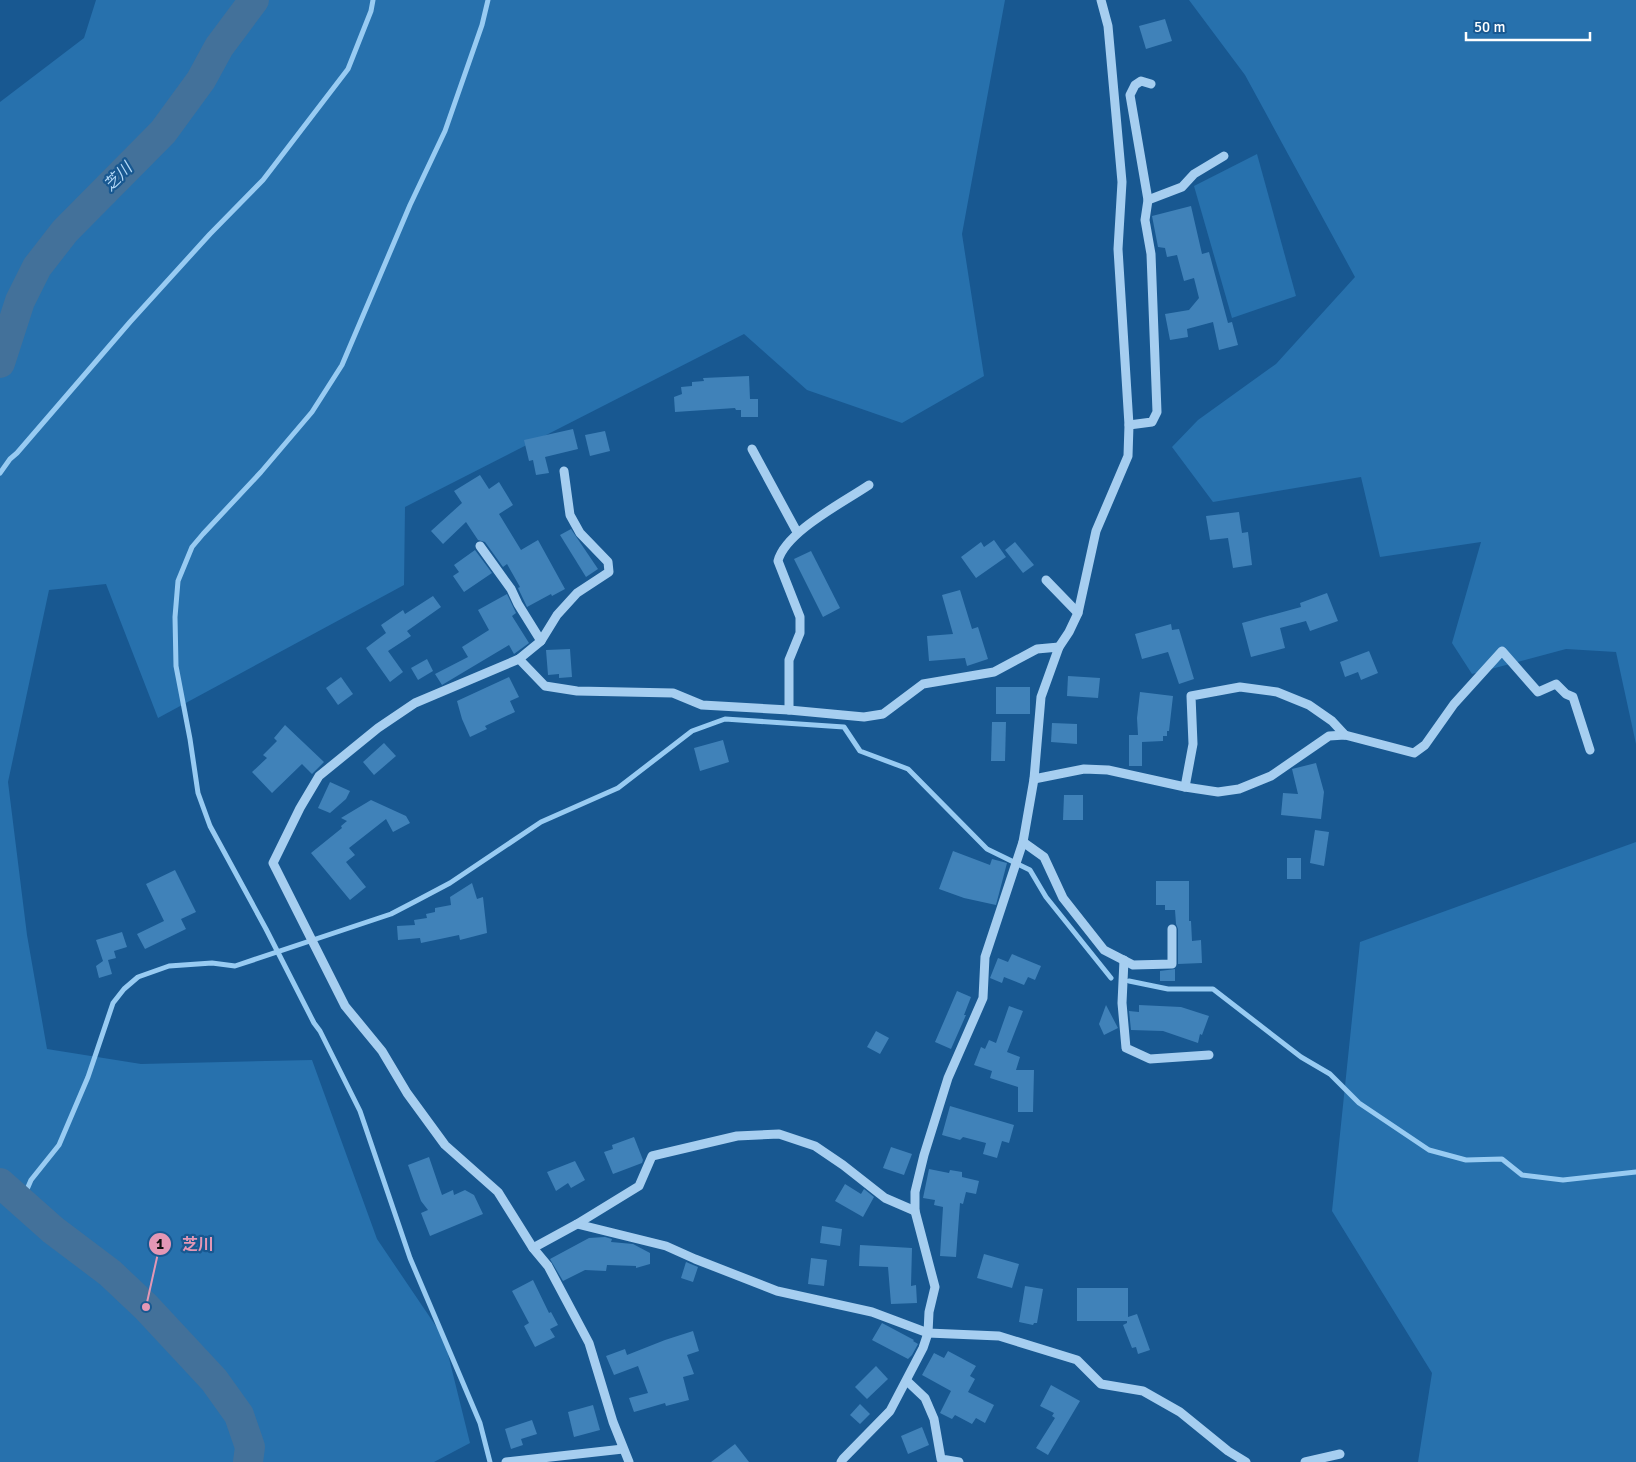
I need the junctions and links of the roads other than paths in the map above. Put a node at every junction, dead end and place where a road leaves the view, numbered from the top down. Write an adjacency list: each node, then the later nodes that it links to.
1 (1101, 0): 5 (street)
2 (1151, 84): 4 (street)
3 (1224, 156): 4 (street)
4 (1148, 200): 5 (street)
5 (1129, 425): 12 (street)
6 (752, 449): 9 (street)
7 (564, 471): 13 (street)
8 (869, 485): 9 (street)
9 (797, 532): 16 (street)
10 (480, 546): 13 (street)
11 (1046, 580): 12 (street)
12 (1078, 613): 14 (street)
13 (541, 641): 15 (street)
14 (1058, 647): 16 (street); 19 (street)
15 (519, 659): 16 (street); 27 (street)
16 (789, 710)
17 (1345, 735): 18 (street); 20 (street); 20 (street)
18 (1590, 750)
19 (1034, 779): 20 (street); 21 (street)
20 (1185, 787)
21 (1023, 842): 23 (street); 25 (street)
22 (1172, 929): 23 (street)
23 (1124, 960): 24 (street)
24 (1209, 1055)
25 (915, 1211): 26 (street); 28 (street)
26 (577, 1224): 27 (street); 28 (street)
27 (533, 1248): 30 (street)
28 (928, 1333): 29 (street); 37 (street)
29 (907, 1382): 32 (street); 35 (street)
30 (622, 1449): 33 (street); 34 (street)
31 (1340, 1454): 38 (street)
32 (939, 1460): 36 (street)
33 (506, 1462)
34 (629, 1462)
35 (841, 1462)
36 (960, 1462)
37 (1246, 1462)
38 (1305, 1462)

